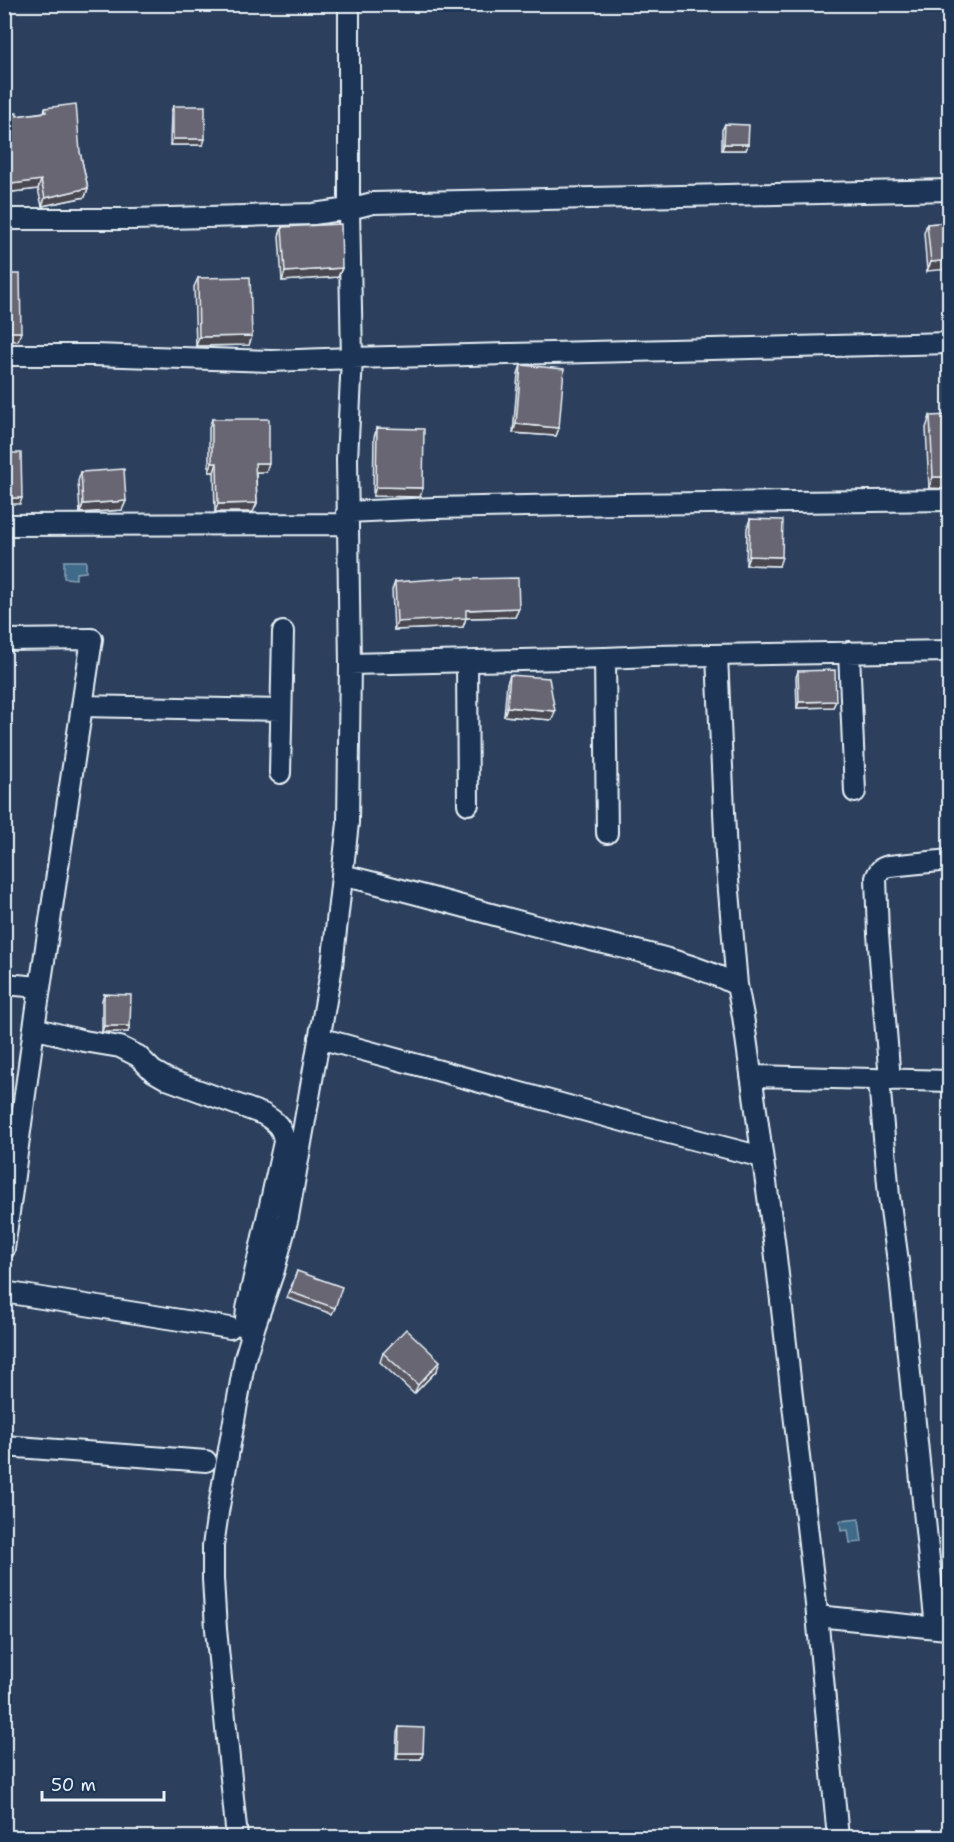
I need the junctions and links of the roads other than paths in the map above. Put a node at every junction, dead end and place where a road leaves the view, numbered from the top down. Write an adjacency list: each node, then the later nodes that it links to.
1 (349, 4): 3 (street)
2 (950, 190): 3 (street)
3 (349, 209): 4 (street); 7 (street)
4 (4, 219)
5 (950, 343): 7 (street)
6 (4, 355): 7 (street)
7 (351, 358): 9 (street)
8 (950, 500): 9 (street)
9 (347, 518): 10 (street); 18 (street)
10 (4, 525)
11 (283, 632): 20 (street)
12 (4, 640): 19 (street)
13 (950, 651): 14 (street)
14 (849, 652): 15 (street); 22 (street)
15 (717, 656): 16 (street); 28 (street)
16 (605, 658): 17 (street); 24 (street)
17 (467, 662): 18 (street); 23 (street)
18 (350, 664): 26 (street)
19 (82, 706): 20 (street); 29 (street)
20 (281, 710): 21 (street)
21 (280, 773)
22 (855, 792)
23 (468, 804)
24 (608, 833)
25 (950, 860): 33 (street)
26 (342, 875): 28 (street); 31 (street)
27 (4, 984): 29 (street)
28 (737, 985): 32 (street)
29 (40, 987): 30 (street)
30 (34, 1028): 36 (street); 39 (street)
31 (319, 1038): 35 (street); 39 (street)
32 (751, 1076): 33 (street); 35 (street)
33 (884, 1080): 34 (street); 43 (street)
34 (950, 1081)
35 (762, 1157): 42 (street)
36 (4, 1249)
37 (4, 1293): 38 (street)
38 (230, 1328)
39 (245, 1358): 44 (street)
40 (4, 1446): 41 (street)
41 (206, 1461)
42 (817, 1616): 43 (street); 45 (street)
43 (943, 1628)
44 (237, 1838)
45 (838, 1838)

